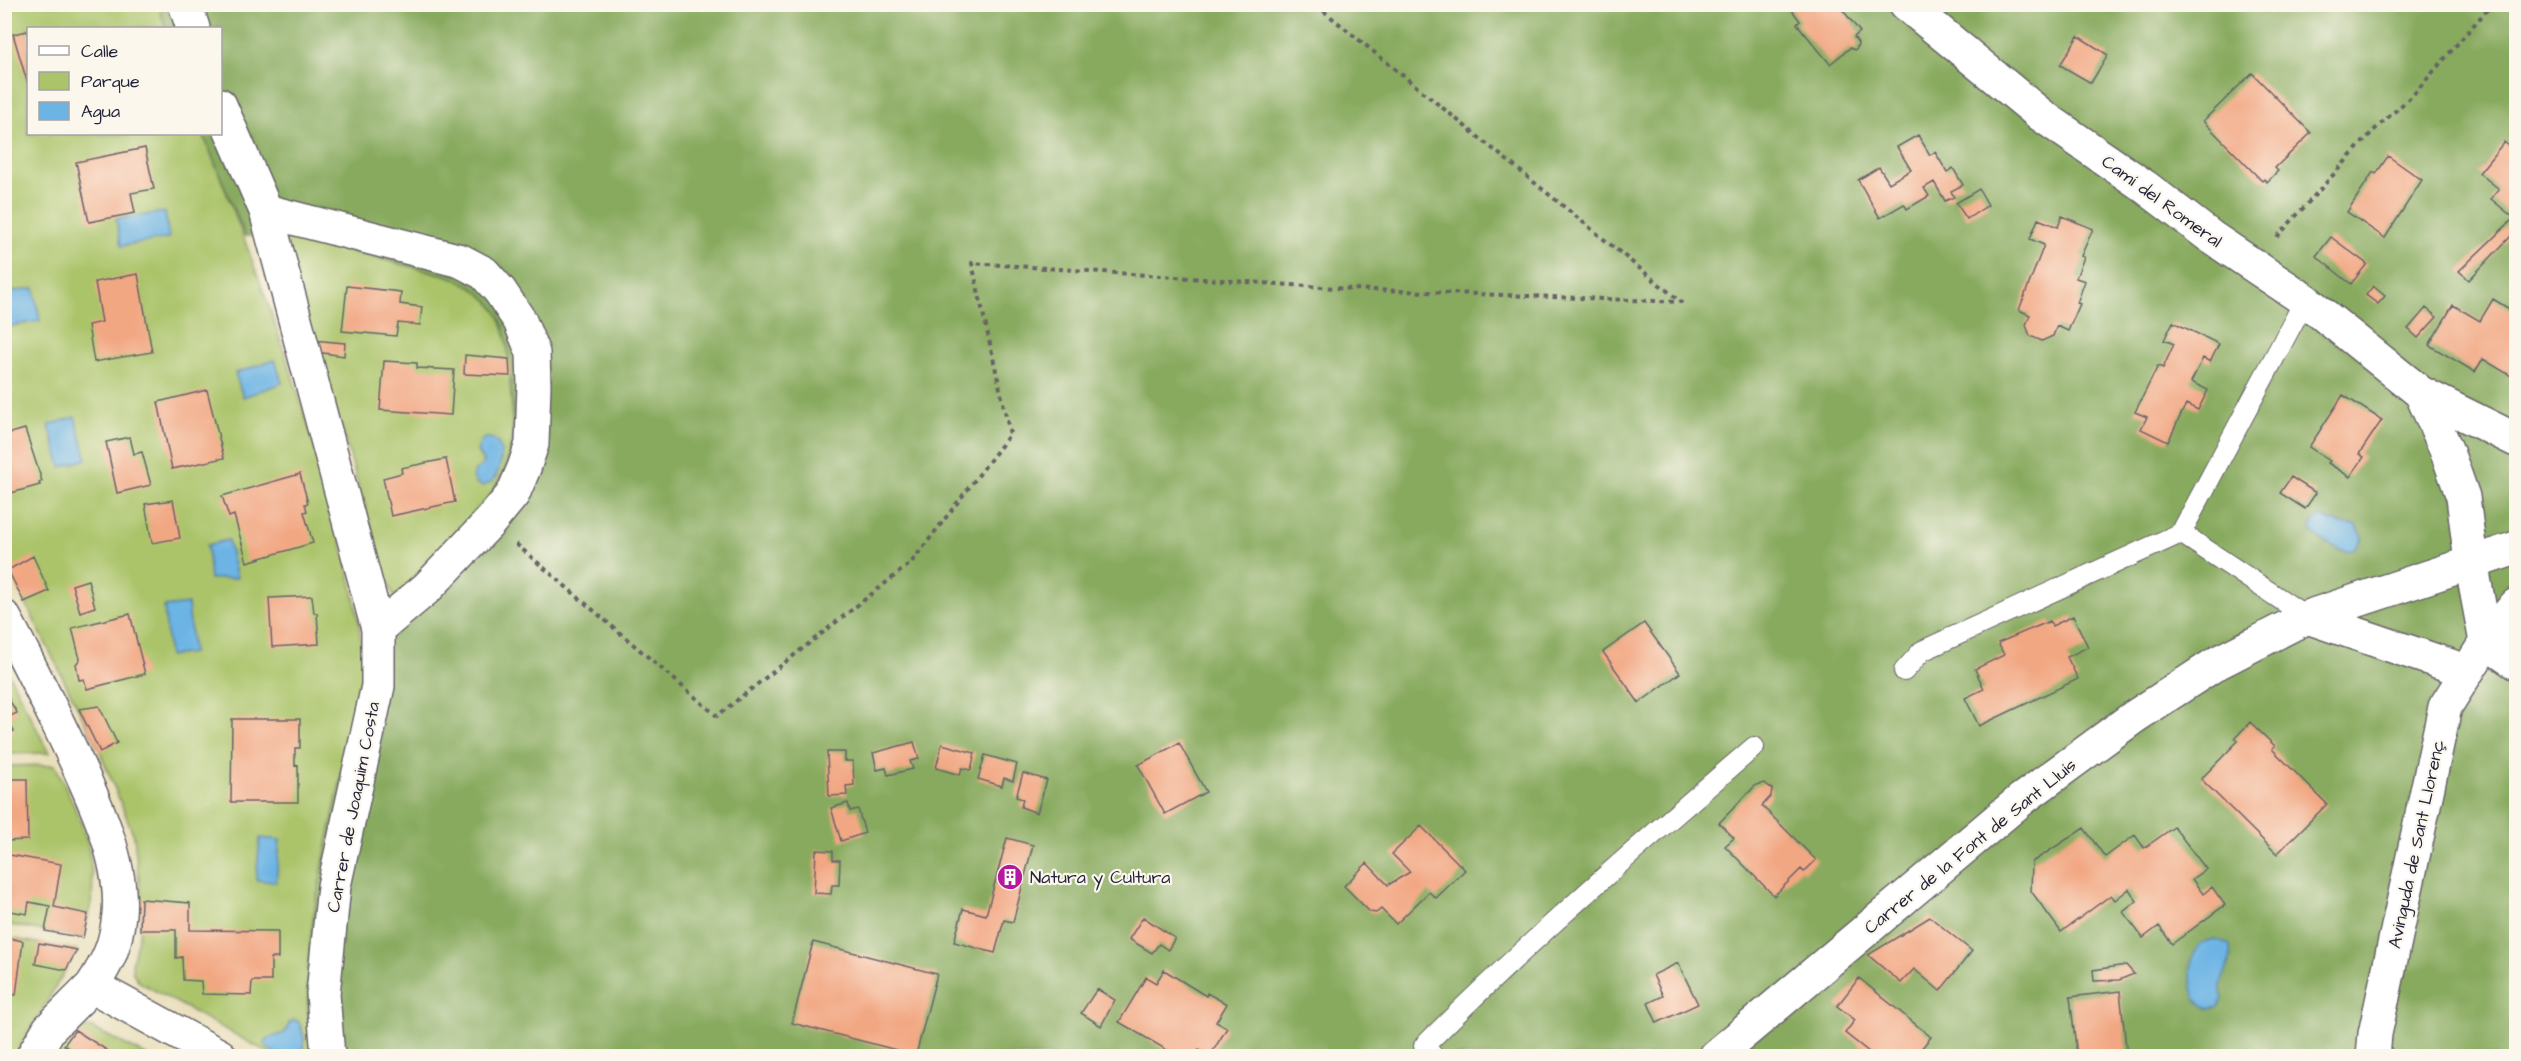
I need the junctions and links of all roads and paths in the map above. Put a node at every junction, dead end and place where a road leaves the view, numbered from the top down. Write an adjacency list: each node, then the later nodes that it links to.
1 (185, 4): 5 (street)
2 (1315, 4): 12 (path)
3 (1906, 4): 8 (street, Camí del Romeral)
4 (2492, 4): 8 (path)
5 (193, 27)
6 (222, 110): 7 (street, Carrer de Joaquim Costa)
7 (266, 211): 12 (street); 19 (street, Carrer de Joaquim Costa)
8 (2246, 260): 9 (street, Camí del Romeral)
9 (2304, 300): 10 (street, Camí del Romeral); 13 (lane)
10 (2421, 393): 11 (street, Camí del Romeral); 15 (street, Camí del Romeral)
11 (2517, 440)
12 (490, 522): 19 (street)
13 (2181, 532): 18 (lane); 22 (lane)
14 (2517, 548): 15 (street)
15 (2472, 562): 18 (street, Carrer de la Font de Sant Lluís); 20 (street)
16 (2517, 605): 20 (street, Avinguda de Sant Llorenç)
17 (4, 617): 25 (street)
18 (2307, 617): 23 (street); 30 (street, Carrer de la Font de Sant Lluís)
19 (378, 629): 28 (street, Carrer de Joaquim Costa)
20 (2486, 642): 21 (street); 23 (street, Avinguda de Sant Llorenç)
21 (2517, 663)
22 (1904, 671)
23 (2466, 671): 31 (street, Avinguda de Sant Llorenç)
24 (1754, 747): 29 (lane)
25 (93, 986): 26 (street); 27 (street)
26 (33, 1056)
27 (220, 1056)
28 (328, 1056)
29 (1433, 1056)
30 (1716, 1056)
31 (2373, 1056)

